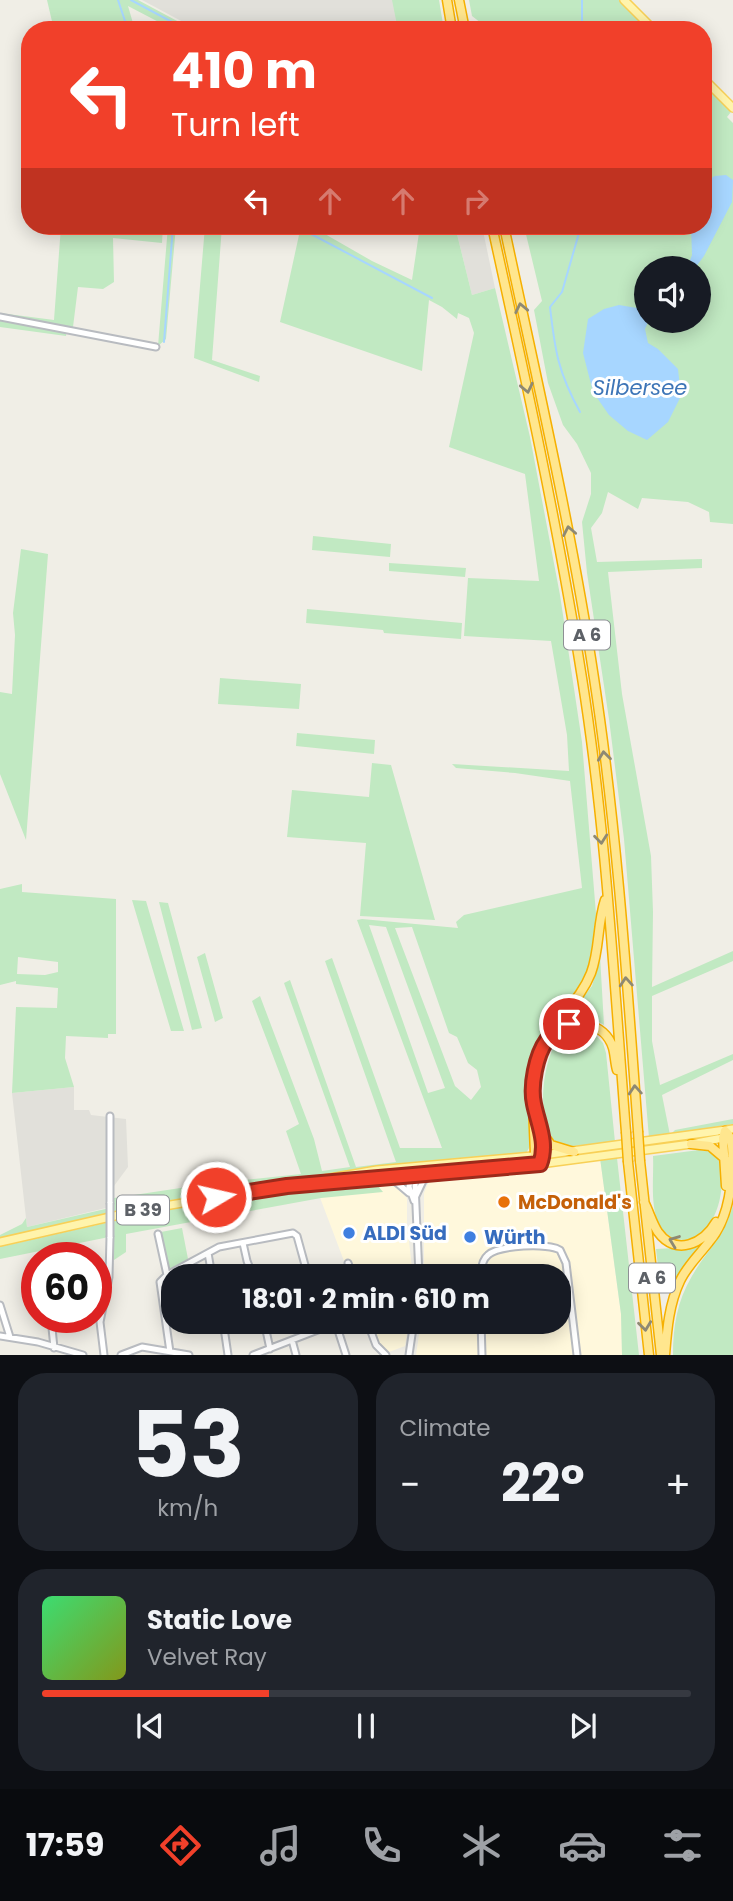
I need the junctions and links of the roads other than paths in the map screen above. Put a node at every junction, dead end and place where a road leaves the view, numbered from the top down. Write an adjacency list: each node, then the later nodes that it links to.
1 (447, 0): 4 (highway)
2 (459, 0): 5 (highway)
3 (624, 0): 6 (main road)
4 (450, 21)
5 (463, 21)
6 (645, 21)
7 (712, 87): 8 (main road)
8 (733, 108)
9 (494, 235): 13 (highway, A 6, one-way to 13)
10 (506, 235): 30 (highway, A 6, one-way to 10, bridge)
11 (0, 317): 12 (street)
12 (156, 347)
13 (607, 894): 14 (highway); 15 (highway, A 6)
14 (547, 1041): 15 (highway); 16 (highway)
15 (623, 1094): 75 (highway, A 6, one-way to 75, bridge)
16 (533, 1102): 18 (highway); 22 (highway)
17 (110, 1116): 63 (street, bridge)
18 (542, 1134): 21 (highway); 22 (highway)
19 (729, 1134): 20 (main road); 21 (main road, B 39); 23 (highway); 76 (highway)
20 (691, 1144): 22 (main road, B 39); 23 (highway)
21 (574, 1152): 22 (main road, B 39)
22 (539, 1158): 24 (main road, B 39); 25 (main road, B 39)
23 (725, 1160): 30 (highway, one-way to 30)
24 (409, 1170): 25 (main road, B 39); 26 (main road, B 39); 27 (main road, B 39); 28 (street); 29 (street)
25 (434, 1173): 29 (street)
26 (390, 1177): 27 (main road, B 39); 28 (street)
27 (287, 1186): 32 (main road, B 39)
28 (409, 1193): 29 (street)
29 (414, 1201): 40 (street)
30 (644, 1202): 76 (highway, A 6)
31 (158, 1234): 35 (street)
32 (0, 1242)
33 (243, 1243): 34 (street); 38 (street); 39 (street)
34 (208, 1253): 36 (street); 37 (street)
35 (165, 1264)
36 (188, 1264)
37 (210, 1264)
38 (248, 1264)
39 (304, 1264)
40 (418, 1264)
41 (483, 1264): 42 (street)
42 (566, 1264)
43 (0, 1305): 55 (street)
44 (571, 1305): 74 (street)
45 (52, 1333): 58 (street)
46 (167, 1334): 60 (street)
47 (225, 1334): 67 (street)
48 (267, 1334): 59 (street)
49 (304, 1334): 56 (street)
50 (339, 1334): 70 (street)
51 (372, 1334): 71 (street)
52 (412, 1334): 72 (street)
53 (481, 1334): 73 (street)
54 (0, 1336): 55 (street)
55 (10, 1337): 58 (street)
56 (292, 1340): 59 (street); 69 (street)
57 (139, 1347): 60 (street); 64 (street); 65 (street)
58 (54, 1348): 61 (street)
59 (270, 1349): 68 (street)
60 (170, 1352): 66 (street)
61 (61, 1353): 62 (street)
62 (83, 1355)
63 (104, 1355)
64 (121, 1355)
65 (141, 1355)
66 (188, 1355)
67 (228, 1355)
68 (253, 1355)
69 (296, 1355)
70 (345, 1355)
71 (386, 1355)
72 (409, 1355)
73 (482, 1355)
74 (577, 1355)
75 (649, 1355)
76 (663, 1355)

